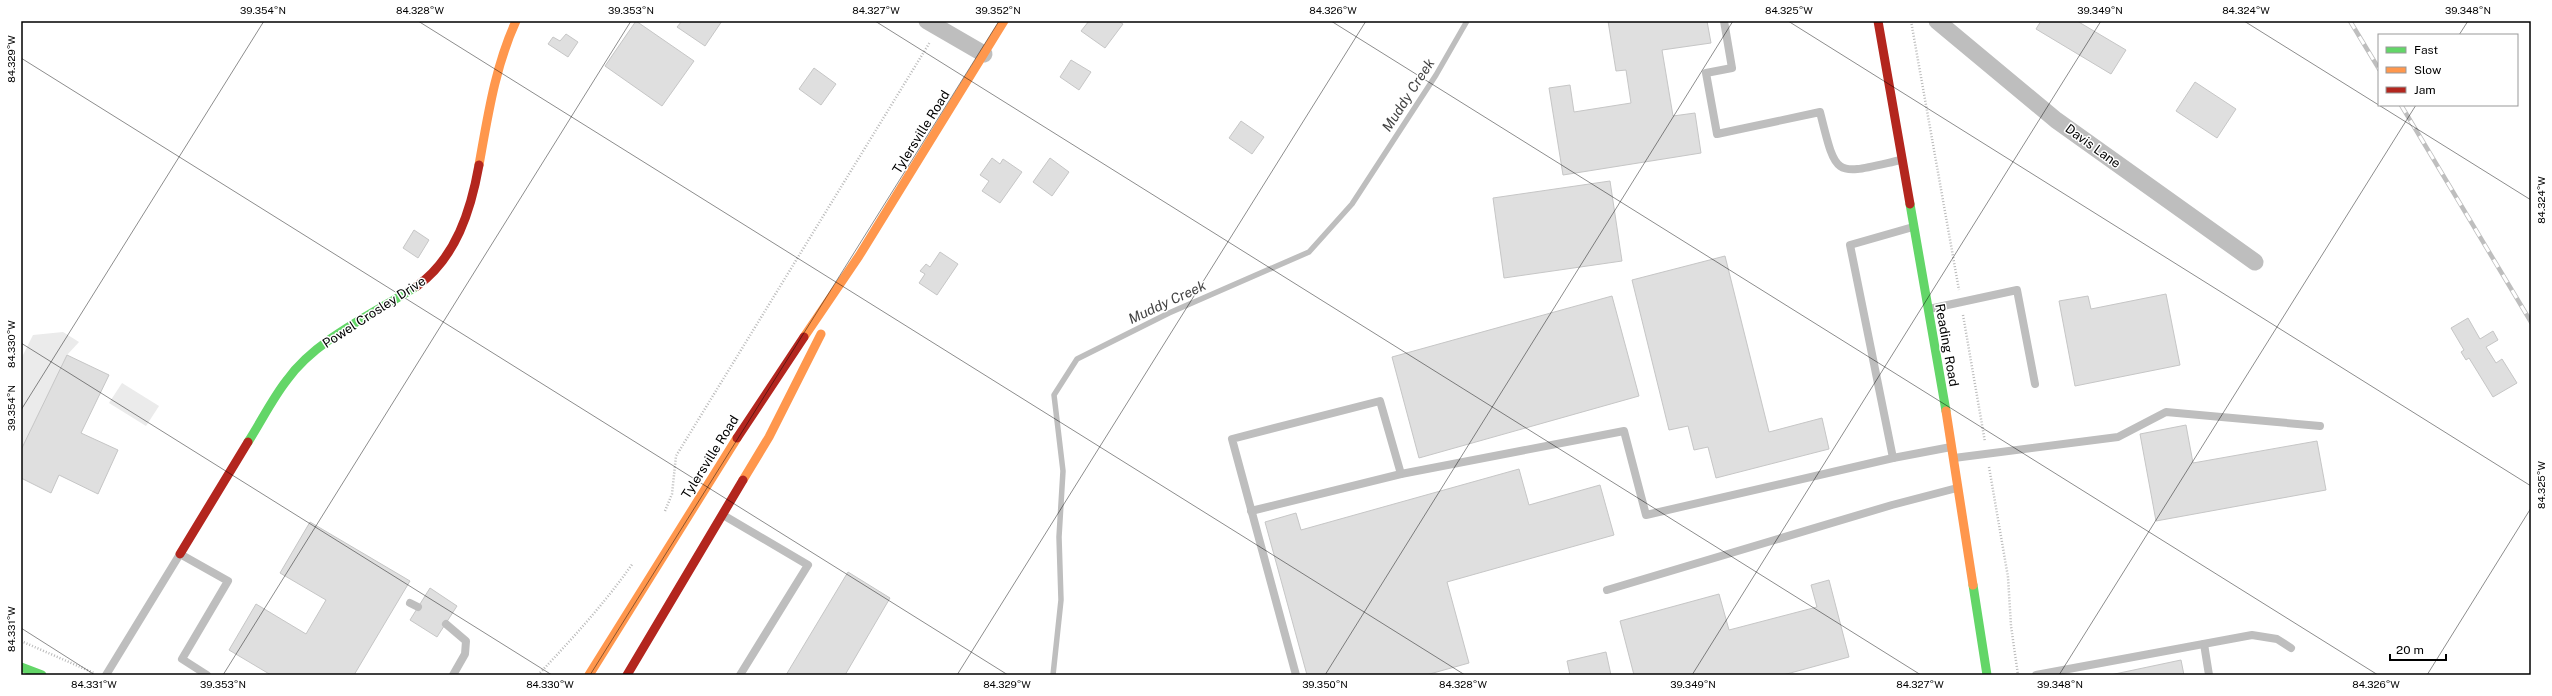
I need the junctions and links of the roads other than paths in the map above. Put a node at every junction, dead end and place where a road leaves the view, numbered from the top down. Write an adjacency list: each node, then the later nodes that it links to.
1 (516, 21): 22 (main road, Powel Crosley Drive)
2 (927, 21): 7 (street)
3 (1724, 21): 8 (lane)
4 (1878, 21): 8 (main road, Reading Road)
5 (1937, 21): 11 (street, Davis Lane)
6 (1002, 22): 7 (main road, Tylersville Road)
7 (984, 54): 10 (main road, Tylersville Road)
8 (1902, 160): 9 (main road, Reading Road)
9 (1913, 227): 12 (main road, Reading Road); 16 (lane)
10 (859, 256): 21 (main road, Tylersville Road); 35 (main road, Tylersville Road)
11 (2255, 262)
12 (1928, 309): 13 (lane); 15 (main road, Reading Road)
13 (2036, 384)
14 (2320, 426): 17 (lane)
15 (1952, 447): 16 (lane); 17 (main road, Reading Road)
16 (1893, 458): 18 (lane)
17 (1954, 458): 19 (main road, Reading Road)
18 (1401, 474): 20 (lane); 20 (lane)
19 (1958, 488): 23 (lane); 39 (main road, Reading Road)
20 (1251, 511): 38 (lane)
21 (723, 514): 36 (main road, Tylersville Road); 37 (lane)
22 (180, 554): 32 (lane); 33 (lane)
23 (1607, 590)
24 (410, 603): 25 (lane)
25 (418, 607)
26 (446, 624): 34 (lane)
27 (2204, 644): 28 (lane); 30 (lane); 41 (lane)
28 (2291, 648)
29 (21, 667): 31 (main road)
30 (2050, 674): 40 (lane)
31 (42, 675)
32 (106, 675)
33 (207, 675)
34 (453, 675)
35 (589, 675)
36 (627, 675)
37 (740, 675)
38 (1296, 675)
39 (1987, 675)
40 (2036, 675)
41 (2209, 675)

